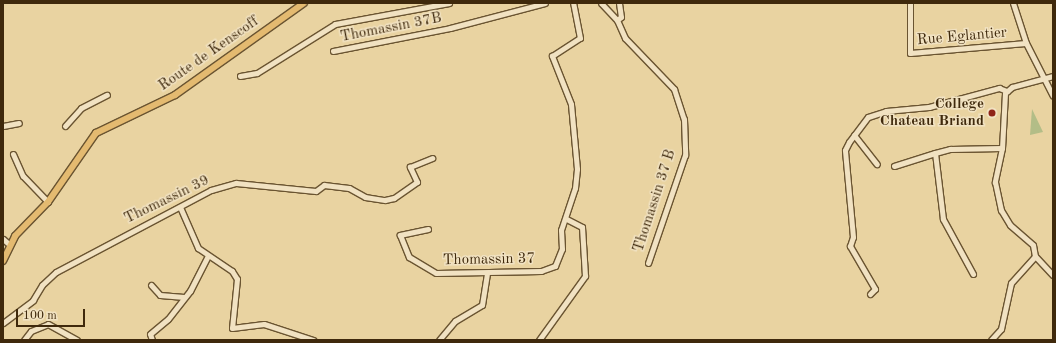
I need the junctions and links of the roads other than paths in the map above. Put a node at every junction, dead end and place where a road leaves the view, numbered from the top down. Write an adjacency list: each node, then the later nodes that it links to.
1 (304, 3): 28 (main road, Route de Kenscoff)
2 (449, 3): 12 (street)
3 (545, 3): 11 (street, Thomassin 37B)
4 (573, 3): 30 (street, Thomassin 37)
5 (601, 3): 9 (street, Thomassin 37 B)
6 (620, 3): 9 (street)
7 (910, 3): 10 (street, Rue Eglantier)
8 (1013, 3): 10 (street)
9 (617, 20): 37 (street, Thomassin 37 B)
10 (1026, 43): 14 (street, Rue Eglantier)
11 (334, 51)
12 (240, 76)
13 (1053, 76): 14 (street)
14 (1043, 78): 15 (street); 17 (street, Rue Eglantier)
15 (1007, 91): 21 (street); 22 (street)
16 (108, 94): 20 (street)
17 (1053, 96)
18 (19, 123): 19 (street)
19 (3, 126)
20 (65, 126)
21 (854, 135): 26 (street); 42 (street)
22 (1002, 148): 23 (street); 35 (street)
23 (935, 153): 27 (street); 39 (street)
24 (13, 154): 28 (street)
25 (432, 158): 29 (street, Thomassin 39)
26 (877, 164)
27 (894, 166)
28 (48, 202): 33 (main road, Route de Kenscoff)
29 (180, 207): 34 (street); 44 (street, Thomassin 39)
30 (566, 219): 38 (street, Thomassin 37); 50 (street)
31 (428, 229): 38 (street, Thomassin 37)
32 (3, 239): 33 (street)
33 (10, 245): 36 (main road, Route de Kenscoff)
34 (208, 256): 43 (street); 48 (street)
35 (1035, 256): 40 (street); 51 (street)
36 (3, 261)
37 (648, 263)
38 (487, 274): 49 (street)
39 (973, 274)
40 (1053, 275)
41 (151, 285): 43 (street)
42 (870, 294)
43 (184, 297): 47 (street)
44 (3, 323)
45 (24, 340): 46 (street)
46 (77, 340)
47 (152, 340)
48 (313, 340)
49 (439, 340)
50 (538, 340)
51 (992, 340)

